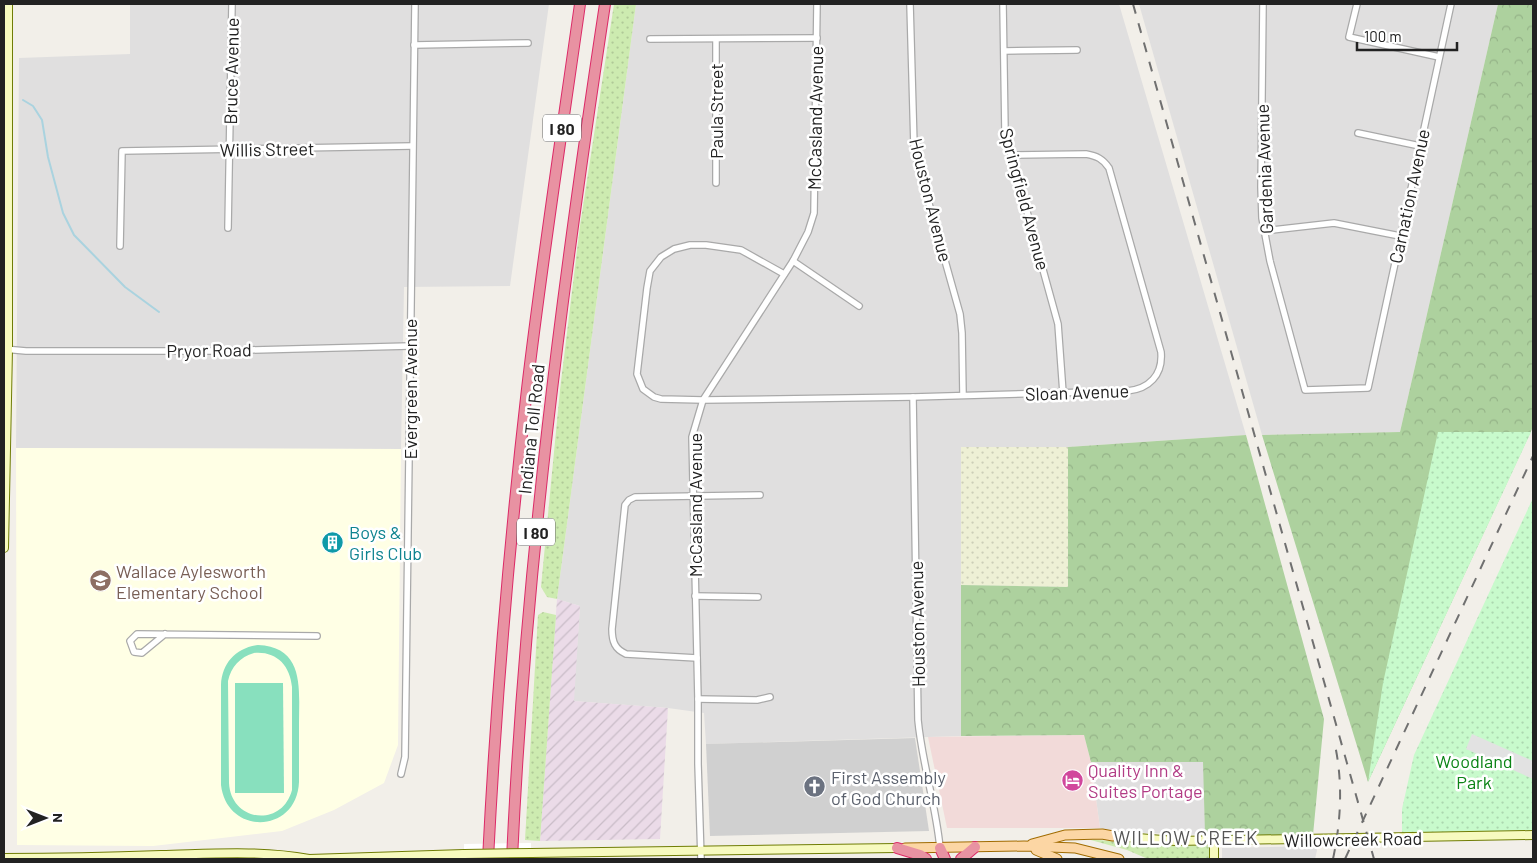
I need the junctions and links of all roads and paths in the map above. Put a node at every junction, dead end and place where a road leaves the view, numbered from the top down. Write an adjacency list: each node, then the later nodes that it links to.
1 (8, 4): 34 (main road)
2 (232, 4): 23 (street, Bruce Avenue)
3 (415, 4): 16 (street, Evergreen Avenue)
4 (580, 4): 63 (highway, Indiana Toll Road / I 80)
5 (605, 4): 64 (highway, Indiana Toll Road / I 80)
6 (817, 4): 12 (street, McCasland Avenue)
7 (910, 4): 38 (street, Houston Avenue)
8 (1003, 4): 18 (street, Springfield Avenue)
9 (1263, 4): 27 (street, Gardenia Avenue)
10 (1356, 4): 19 (street)
11 (1451, 4): 19 (street, Carnation Avenue)
12 (817, 38): 14 (street); 30 (street, McCasland Avenue)
13 (650, 39): 14 (street)
14 (716, 39): 25 (street, Paula Street)
15 (528, 43): 16 (street)
16 (414, 45): 21 (street, Evergreen Avenue)
17 (1077, 50): 18 (street)
18 (1004, 51): 24 (street, Springfield Avenue)
19 (1439, 57): 22 (street, Carnation Avenue)
20 (1358, 133): 22 (street)
21 (412, 146): 23 (street, Willis Street); 33 (street, Evergreen Avenue)
22 (1420, 146): 28 (street, Carnation Avenue)
23 (229, 150): 26 (street, Bruce Avenue); 29 (street, Willis Street)
24 (1011, 155): 37 (street, Springfield Avenue); 37 (street, Sloan Avenue)
25 (716, 183)
26 (228, 228)
27 (1264, 231): 28 (street); 35 (street, Gardenia Avenue)
28 (1400, 236): 35 (street, Carnation Avenue)
29 (120, 246)
30 (793, 261): 31 (street, McCasland Avenue); 32 (street)
31 (784, 274): 40 (street, McCasland Avenue); 40 (street, Sloan Avenue)
32 (859, 306)
33 (410, 346): 34 (street, Pryor Road); 52 (street, Evergreen Avenue)
34 (6, 349): 36 (main road)
35 (1368, 388)
36 (5, 390): 43 (main road)
37 (1063, 393): 38 (street, Sloan Avenue)
38 (964, 396): 39 (street, Sloan Avenue)
39 (913, 397): 40 (street, Sloan Avenue); 59 (street, Houston Avenue)
40 (703, 400): 42 (street, McCasland Avenue)
41 (760, 495): 42 (street)
42 (693, 496): 45 (street, McCasland Avenue); 49 (street)
43 (4, 501): 44 (main road)
44 (4, 548)
45 (695, 596): 46 (street); 49 (street, McCasland Avenue)
46 (758, 597)
47 (165, 634): 47 (street); 48 (street)
48 (317, 636)
49 (697, 658): 51 (street, McCasland Avenue)
50 (770, 696): 51 (street)
51 (698, 699): 60 (street, McCasland Avenue)
52 (401, 774)
53 (1533, 835): 55 (main road, Willowcreek Road)
54 (1113, 836): 55 (main road, Willowcreek Road); 56 (main road)
55 (1214, 841): 71 (main road)
56 (1024, 846): 57 (main road); 69 (main road); 70 (main road)
57 (975, 847): 59 (main road); 68 (highway)
58 (897, 848): 59 (main road); 60 (main road); 65 (highway)
59 (940, 848): 66 (highway); 67 (highway)
60 (701, 855): 62 (main road, bridge)
61 (4, 858): 62 (main road)
62 (308, 859)
63 (488, 859)
64 (512, 859)
65 (926, 859)
66 (940, 859)
67 (945, 859)
68 (961, 859)
69 (1057, 859)
70 (1119, 859)
71 (1214, 859)

